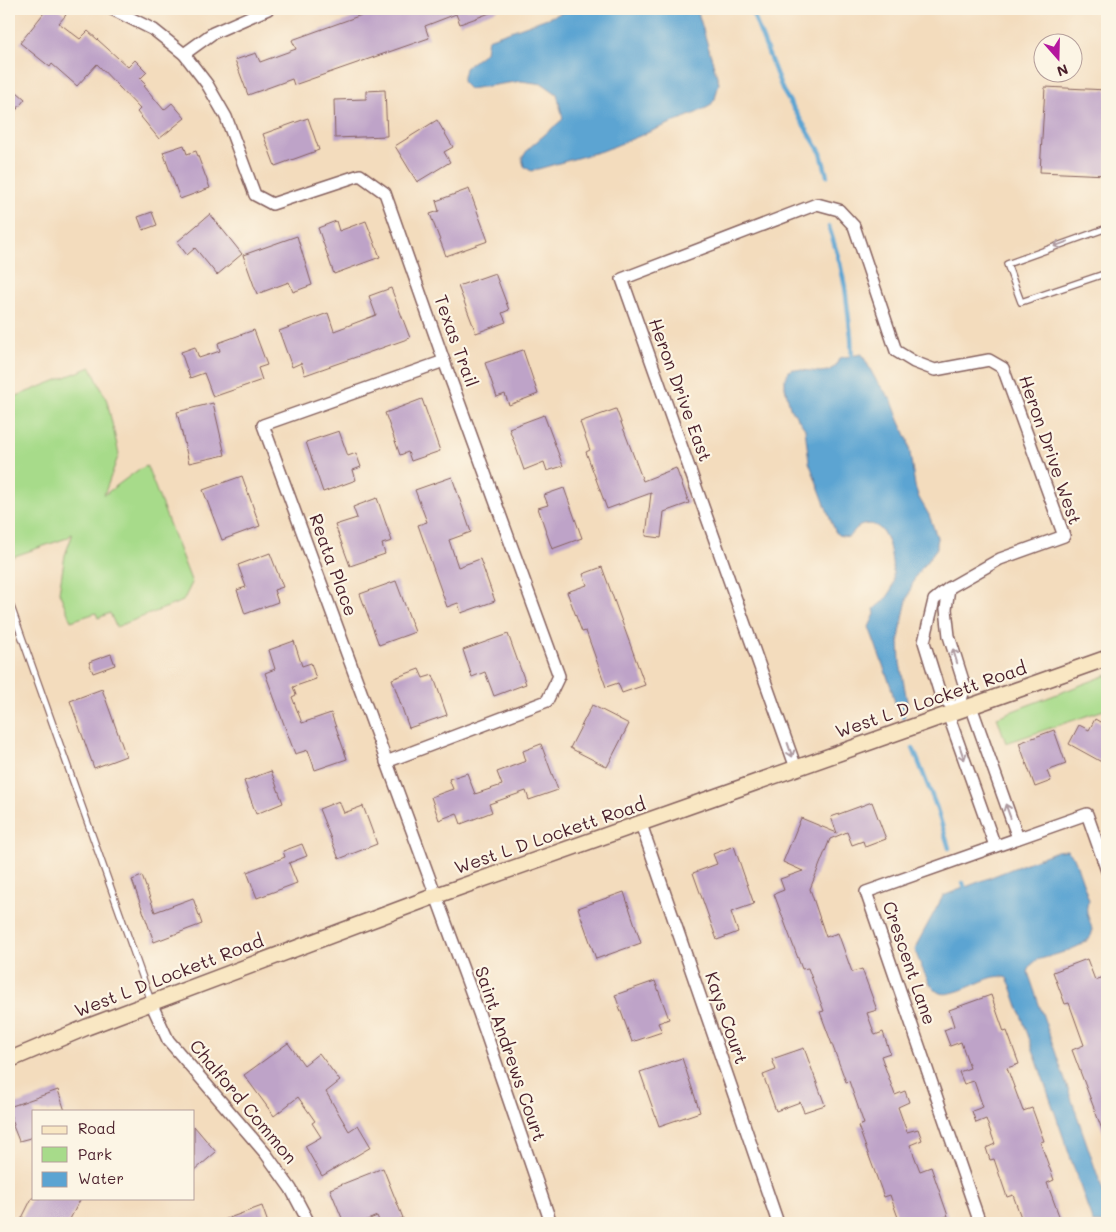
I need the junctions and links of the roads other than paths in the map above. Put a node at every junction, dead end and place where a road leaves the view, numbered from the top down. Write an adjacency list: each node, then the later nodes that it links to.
1 (112, 9): 3 (street, Texas Trail)
2 (268, 9): 3 (street)
3 (184, 54): 7 (street, Texas Trail)
4 (839, 210): 8 (street, Heron Drive West); 13 (street, Heron Drive East, one-way to 13)
5 (1107, 228): 6 (lane, one-way to 6)
6 (1107, 273)
7 (444, 361): 12 (street, Texas Trail); 12 (street, Reata Place)
8 (949, 588): 11 (street, one-way to 8); 11 (street, Heron Drive West)
9 (9, 601): 19 (lane)
10 (1107, 658): 11 (main road, West L D Lockett Road)
11 (959, 710): 13 (main road, West L D Lockett Road); 15 (street, one-way to 11); 16 (street, one-way to 16)
12 (386, 762): 18 (street, Reata Place)
13 (796, 768): 14 (main road, West L D Lockett Road)
14 (641, 824): 18 (main road, West L D Lockett Road); 23 (street, Kays Court)
15 (1018, 838): 16 (street); 17 (street)
16 (995, 846): 24 (street, Crescent Lane)
17 (1107, 871)
18 (435, 896): 19 (main road, West L D Lockett Road); 22 (street, Saint Andrews Court)
19 (151, 1003): 20 (main road, West L D Lockett Road); 21 (street, Chalford Common)
20 (9, 1060)
21 (308, 1223)
22 (551, 1223)
23 (778, 1223)
24 (980, 1223)

